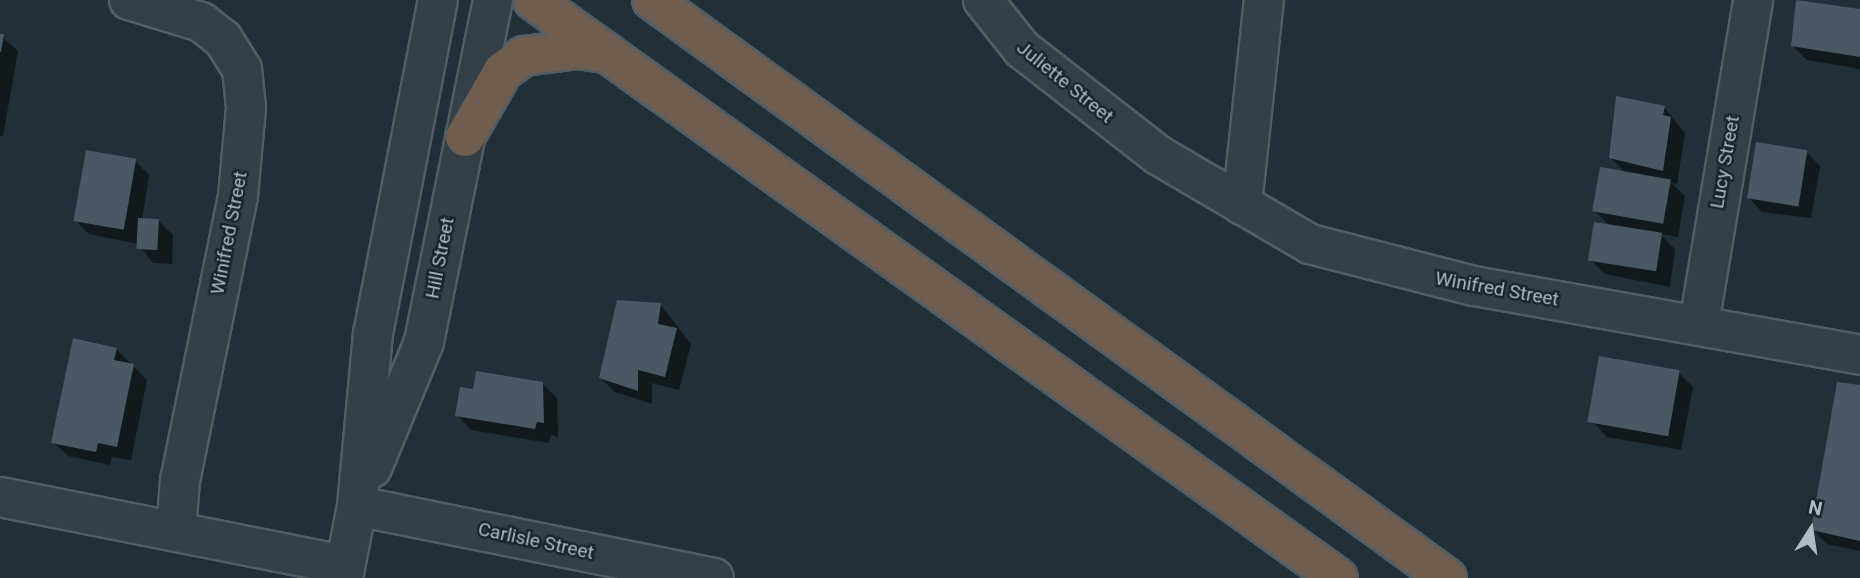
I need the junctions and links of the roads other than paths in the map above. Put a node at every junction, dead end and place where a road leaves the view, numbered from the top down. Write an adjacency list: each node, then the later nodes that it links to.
1 (129, 0): 17 (street, Winifred Street)
2 (438, 0): 16 (street, Hill Street)
3 (493, 0): 10 (street, Hill Street)
4 (533, 0): 9 (highway)
5 (652, 0): 21 (highway)
6 (983, 0): 11 (street, Juliette Street)
7 (1264, 0): 12 (street)
8 (1753, 0): 13 (street, Lucy Street)
9 (607, 53): 10 (highway); 20 (highway)
10 (465, 137): 16 (street, Hill Street)
11 (1158, 155): 12 (street, Winifred Street)
12 (1242, 205): 13 (street, Winifred Street)
13 (1699, 324): 14 (street, Winifred Street)
14 (1860, 355)
15 (0, 497): 17 (street)
16 (357, 506): 18 (street, Hill Street); 19 (street, Carlisle Street)
17 (176, 531): 18 (street)
18 (344, 572)
19 (715, 578)
20 (1338, 578)
21 (1447, 578)

